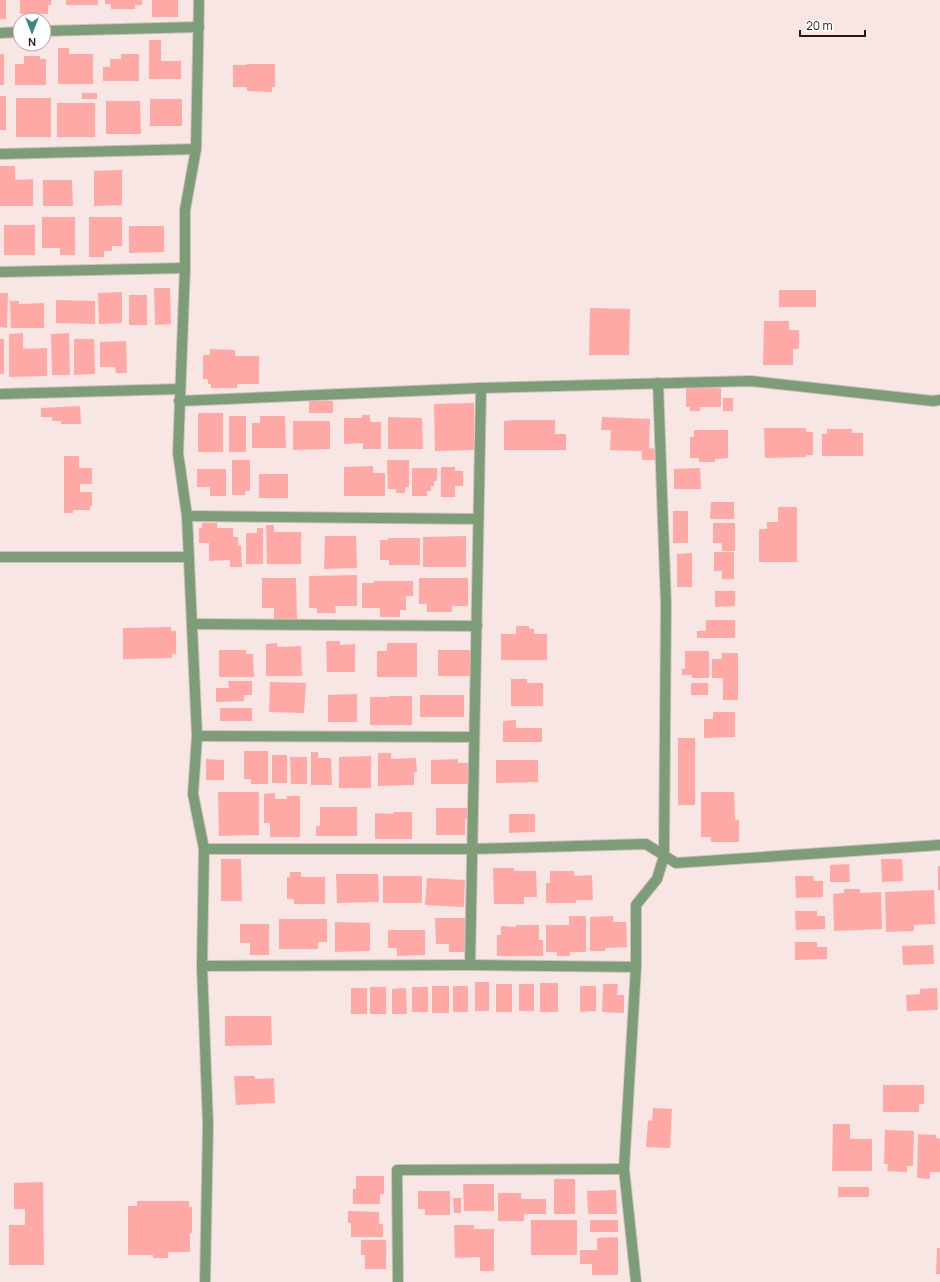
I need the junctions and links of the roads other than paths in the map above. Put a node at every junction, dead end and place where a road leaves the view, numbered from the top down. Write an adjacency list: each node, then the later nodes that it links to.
1 (199, 0): 2 (street)
2 (199, 27): 3 (street); 6 (street)
3 (52, 31)
4 (12, 32): 5 (street)
5 (0, 33)
6 (196, 149): 7 (street); 8 (street)
7 (0, 154)
8 (185, 268): 9 (street); 12 (street)
9 (0, 272)
10 (658, 383): 11 (street); 14 (street); 27 (street)
11 (481, 388): 15 (street); 17 (street)
12 (180, 389): 13 (street); 15 (street)
13 (0, 394)
14 (940, 400)
15 (179, 401): 16 (street)
16 (187, 516): 17 (street); 19 (street)
17 (478, 519): 21 (street)
18 (0, 557): 19 (street)
19 (188, 558): 20 (street)
20 (192, 624): 21 (street); 22 (street)
21 (477, 626): 23 (street)
22 (197, 736): 23 (street); 25 (street)
23 (474, 737): 26 (street)
24 (940, 845): 27 (street)
25 (204, 849): 26 (street); 29 (street)
26 (472, 849): 27 (street); 28 (street)
27 (664, 856): 30 (street)
28 (470, 965): 29 (street); 30 (street)
29 (202, 966): 32 (street)
30 (636, 967): 31 (street)
31 (624, 1169): 33 (street); 34 (street)
32 (205, 1282)
33 (398, 1282)
34 (636, 1282)

